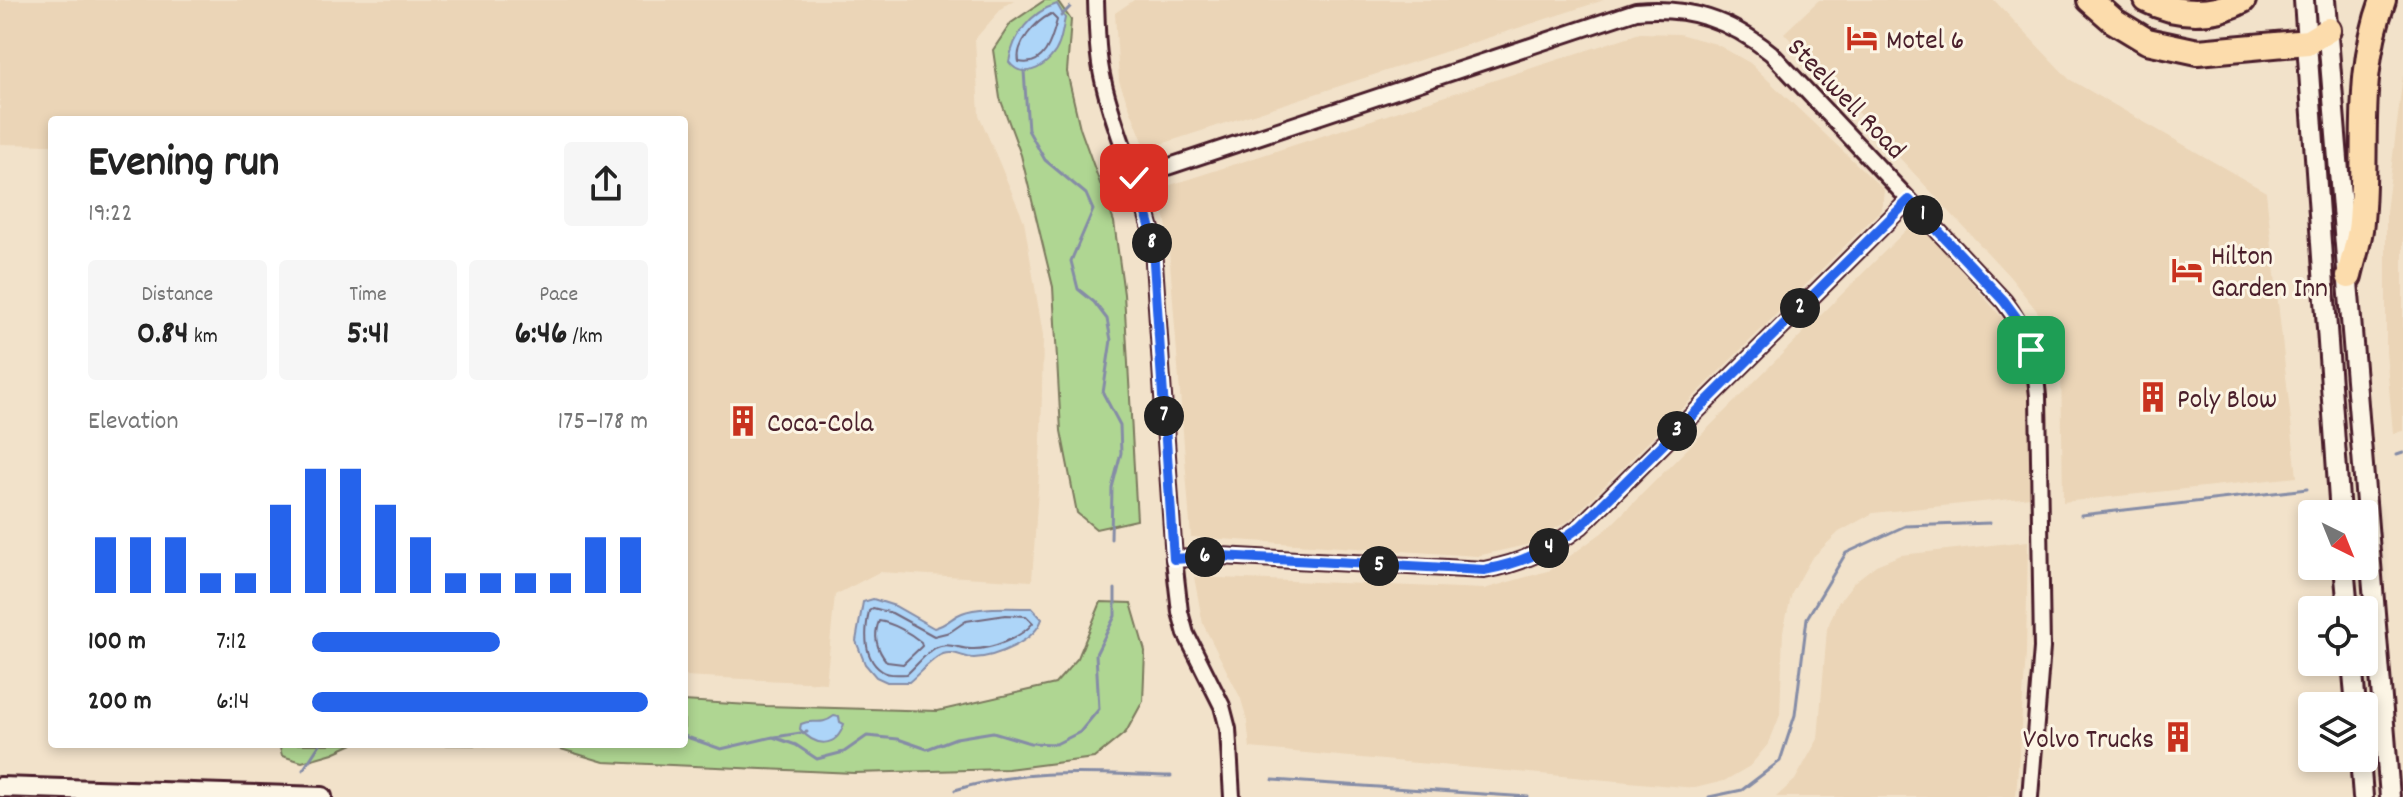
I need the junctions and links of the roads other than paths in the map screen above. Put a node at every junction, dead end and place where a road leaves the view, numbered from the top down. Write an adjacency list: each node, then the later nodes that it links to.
1 (1096, 0): 9 (street)
2 (2090, 0): 8 (highway)
3 (2147, 0): 4 (highway)
4 (2243, 0)
5 (2304, 0): 8 (main road)
6 (2325, 0): 8 (main road)
7 (2383, 0): 11 (highway)
8 (2318, 36): 11 (main road); 12 (main road)
9 (1134, 178): 10 (street, Steelwell Road); 13 (street)
10 (1909, 200): 13 (street); 18 (street, Steelwell Road)
11 (2349, 276): 20 (main road)
12 (2339, 500)
13 (1174, 559): 17 (street)
14 (2361, 772): 19 (main road)
15 (0, 787): 16 (main road)
16 (322, 797)
17 (1232, 797)
18 (2030, 797)
19 (2363, 797)
20 (2390, 797)

